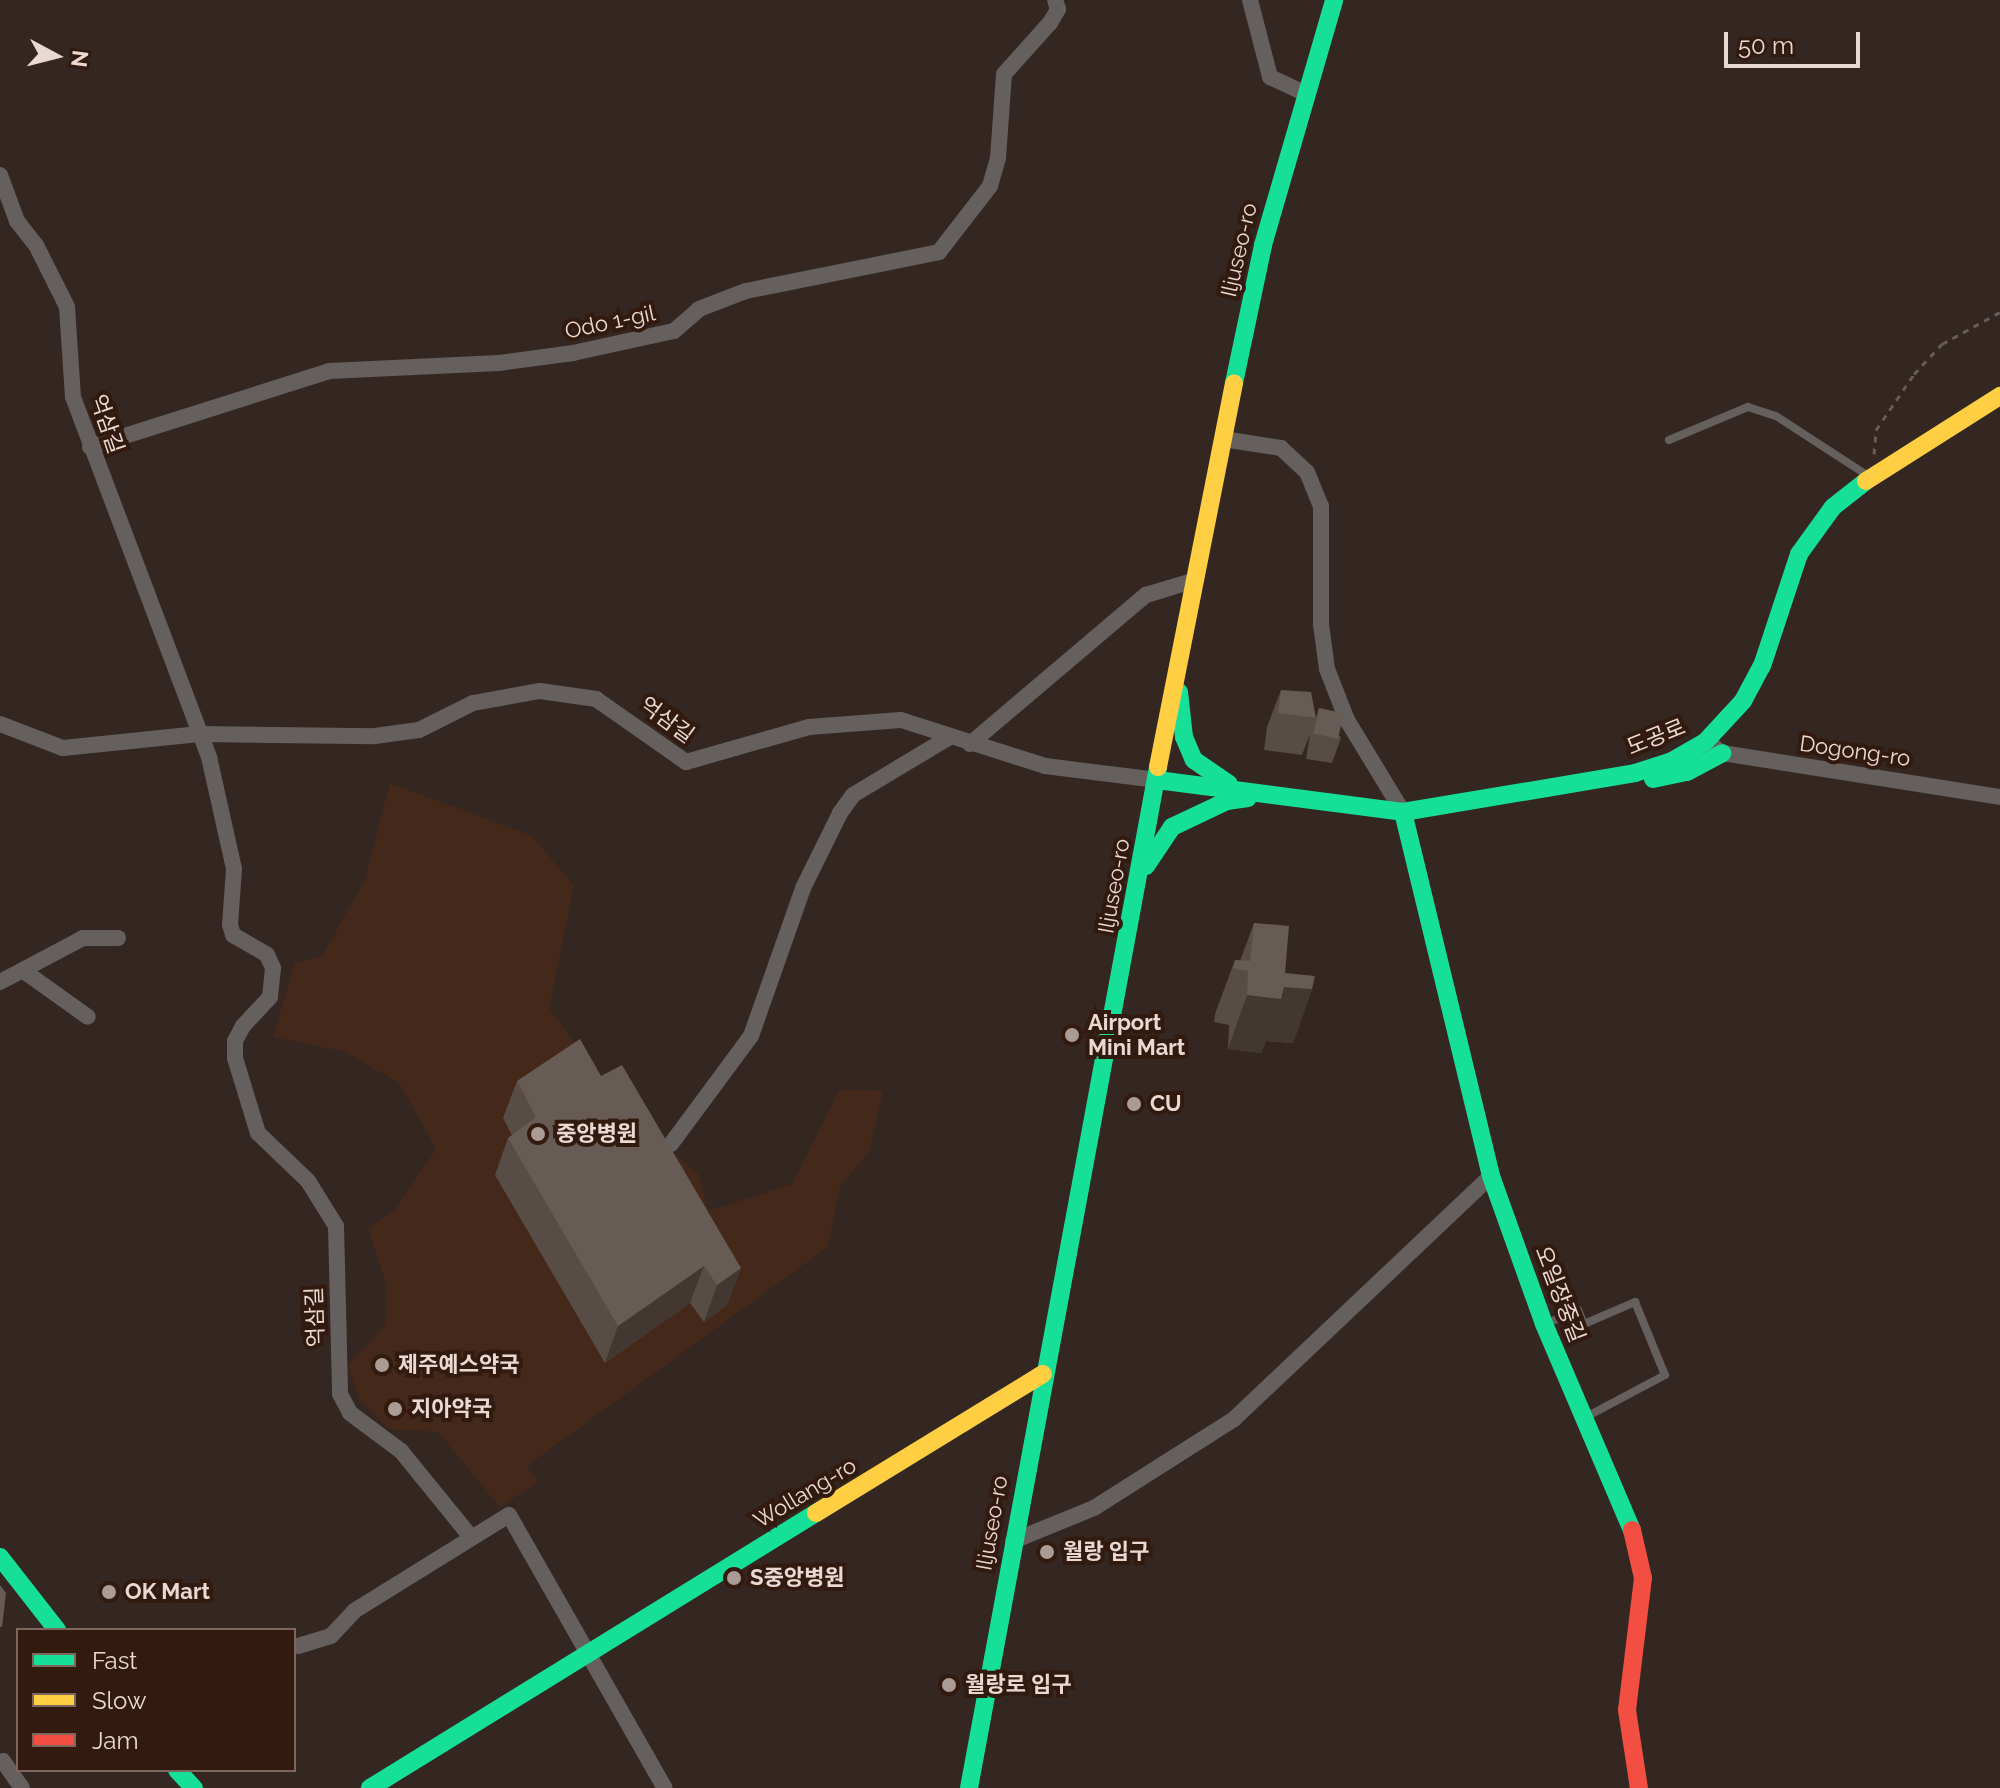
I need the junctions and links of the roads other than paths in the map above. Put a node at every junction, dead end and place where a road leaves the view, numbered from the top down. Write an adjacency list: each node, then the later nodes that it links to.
1 (1055, 0): 9 (street, Odo 1-gil)
2 (1250, 0): 4 (street)
3 (1334, 0): 4 (main road, Iljuseo-ro)
4 (1306, 94): 7 (main road, Iljuseo-ro)
5 (0, 175): 9 (street, 억삼길)
6 (2000, 396): 10 (main road, 도공로)
7 (1223, 439): 11 (main road, Iljuseo-ro); 23 (street)
8 (1669, 440): 10 (lane)
9 (90, 447): 14 (street, 억삼길)
10 (1871, 477): 16 (main road, 도공로)
11 (1192, 581): 12 (main road, Iljuseo-ro); 17 (street)
12 (1178, 654): 19 (main road, Iljuseo-ro); 21 (main road)
13 (0, 724): 14 (street, 억삼길)
14 (199, 734): 15 (street, 억삼길); 34 (street, 억삼길)
15 (948, 738): 17 (street, 억삼길); 29 (street)
16 (1706, 741): 18 (street, Dogong-ro); 20 (main road, 도공로)
17 (970, 744): 19 (street, 억삼길)
18 (1722, 753): 20 (main road); 22 (street, Dogong-ro)
19 (1157, 780): 21 (main road, 도공로); 24 (main road, Iljuseo-ro)
20 (1576, 784): 23 (main road, 도공로)
21 (1277, 794): 23 (main road, 도공로); 24 (main road)
22 (2000, 797)
23 (1403, 812): 30 (main road, 오일장중길)
24 (1136, 902): 32 (main road, Iljuseo-ro)
25 (118, 938): 26 (street)
26 (25, 972): 27 (street); 28 (street)
27 (0, 982)
28 (88, 1017)
29 (671, 1144)
30 (1491, 1176): 31 (main road, 오일장중길); 35 (street)
31 (1544, 1324): 33 (main road, 오일장중길); 33 (lane)
32 (1043, 1374): 35 (main road, Iljuseo-ro); 39 (main road, Wollang-ro)
33 (1583, 1418): 47 (main road, 오일장중길)
34 (470, 1536): 38 (street); 39 (street)
35 (1013, 1541): 46 (main road, Iljuseo-ro)
36 (0, 1557): 37 (main road)
37 (55, 1628)
38 (298, 1646)
39 (591, 1652): 44 (main road, Wollang-ro); 45 (street)
40 (2, 1762): 42 (street)
41 (179, 1772): 43 (main road)
42 (22, 1788)
43 (194, 1788)
44 (370, 1788)
45 (665, 1788)
46 (969, 1788)
47 (1639, 1788)

